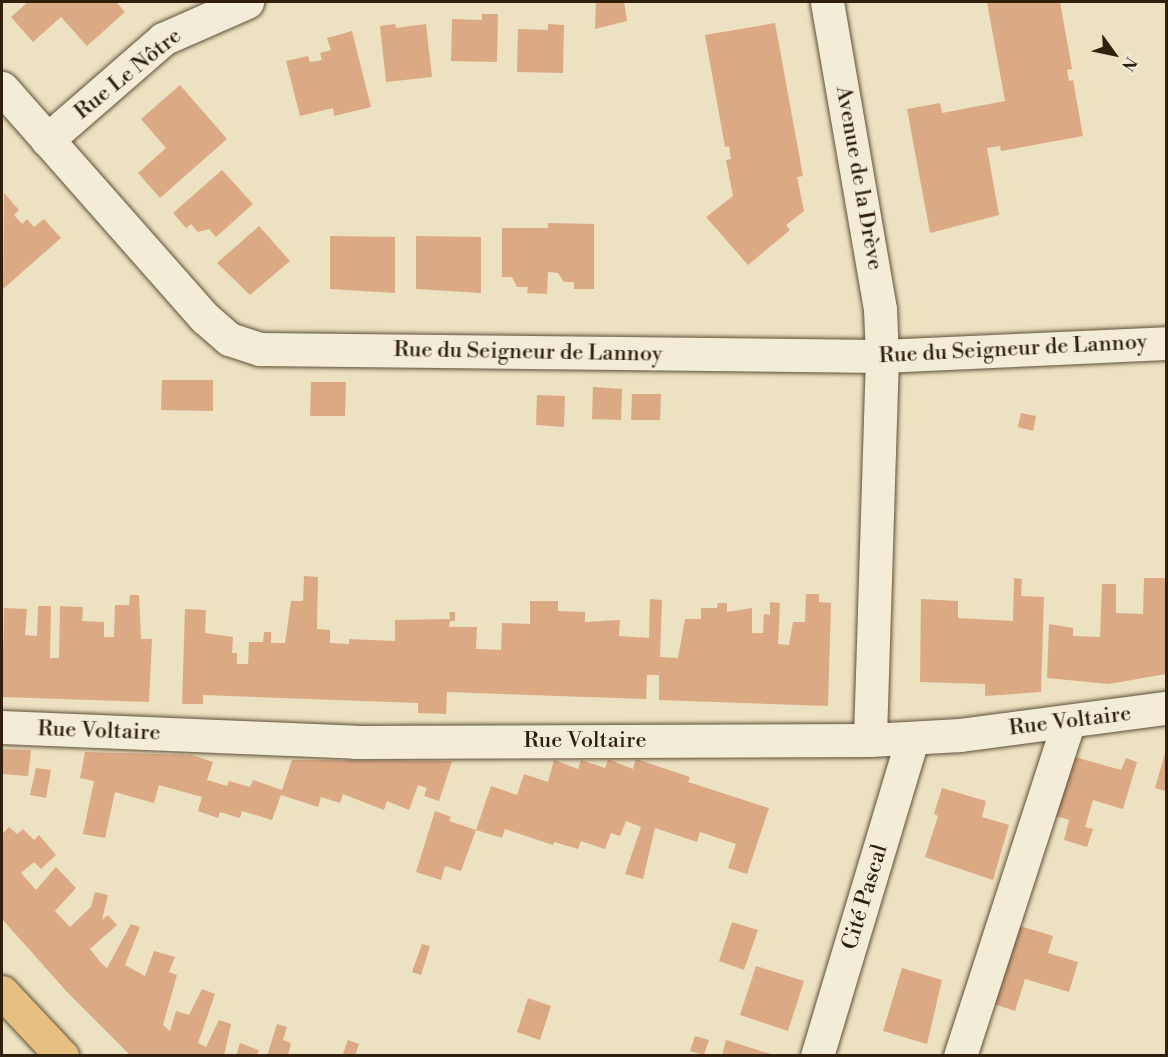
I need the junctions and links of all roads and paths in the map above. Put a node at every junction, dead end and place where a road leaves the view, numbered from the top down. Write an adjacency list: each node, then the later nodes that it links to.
1 (247, 2): 4 (street, Rue Le Nôtre)
2 (827, 2): 6 (street, Avenue de la Drève)
3 (2, 88): 4 (street, Rue du Seigneur de Lannoy)
4 (47, 141): 6 (street, Rue du Seigneur de Lannoy)
5 (1167, 342): 6 (street, Rue du Seigneur de Lannoy)
6 (882, 356): 11 (street, Avenue de la Drève)
7 (1167, 708): 8 (street, Rue Voltaire)
8 (1068, 723): 10 (street, Rue Voltaire); 15 (street)
9 (2, 727): 11 (street, Rue Voltaire)
10 (912, 739): 11 (street, Rue Voltaire); 14 (street, Cité Pascal)
11 (870, 740)
12 (2, 992): 13 (main road)
13 (62, 1056)
14 (817, 1056)
15 (960, 1056)

